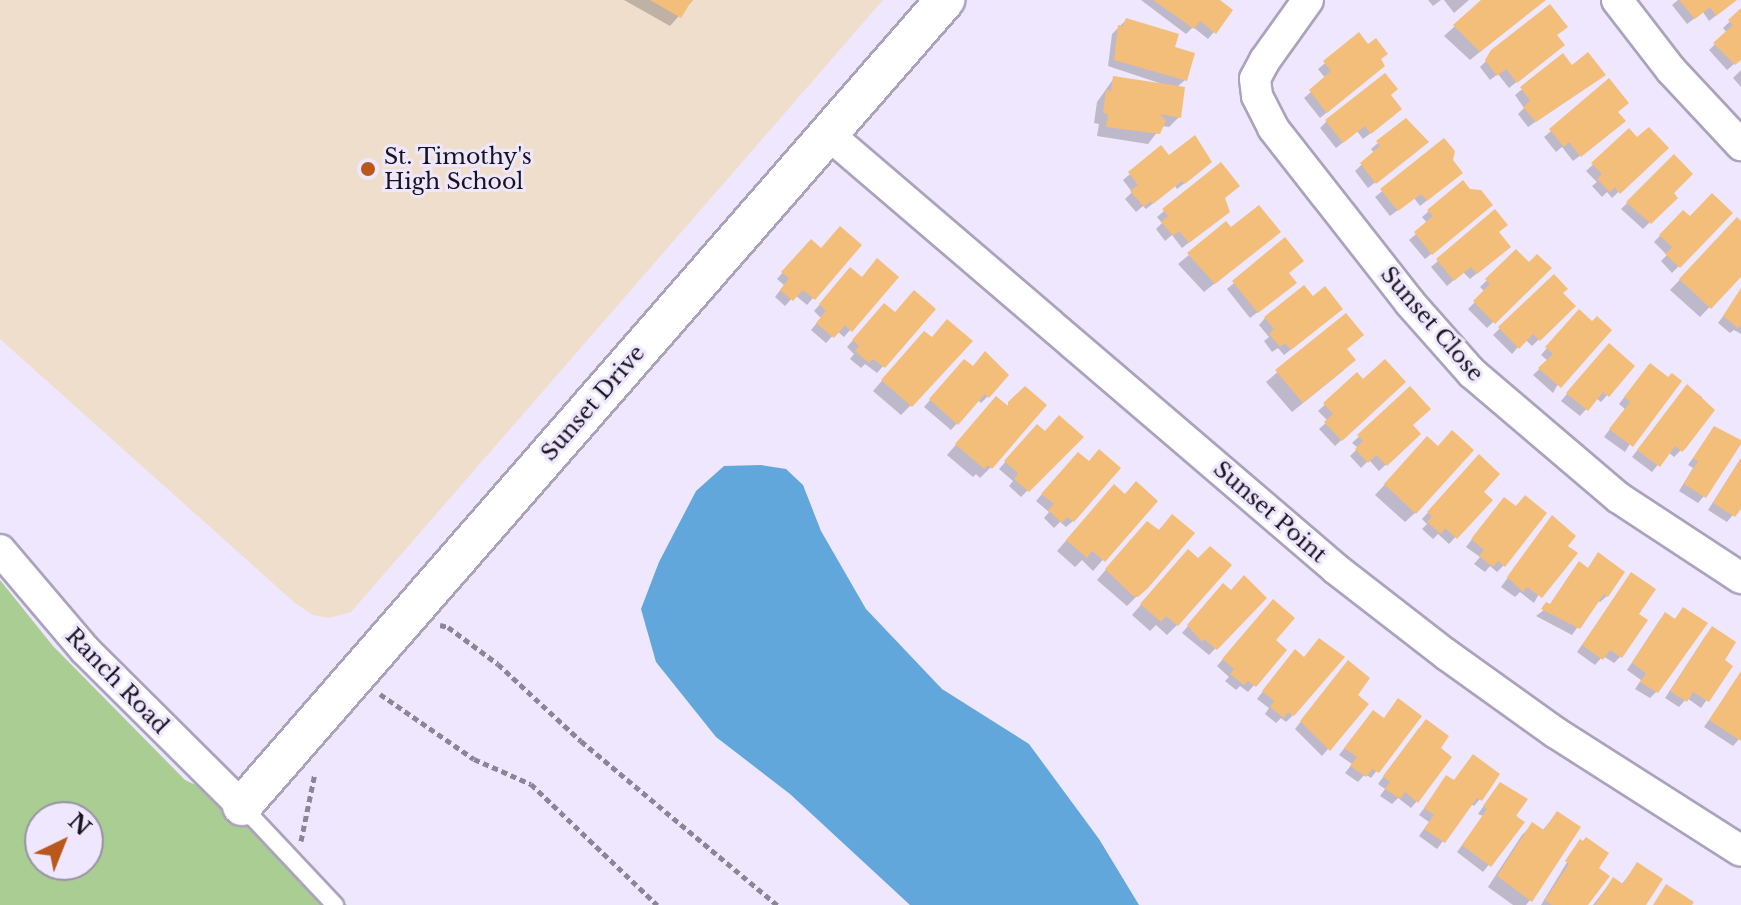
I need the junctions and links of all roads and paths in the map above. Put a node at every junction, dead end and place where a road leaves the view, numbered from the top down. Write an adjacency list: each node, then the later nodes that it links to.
1 (945, 0): 4 (street, Sunset Drive)
2 (1308, 0): 7 (street, Sunset Close)
3 (1617, 0): 5 (street)
4 (828, 134): 9 (street, Sunset Drive); 12 (street, Sunset Point)
5 (1741, 145)
6 (0, 550): 11 (street, Ranch Road)
7 (1741, 578)
8 (430, 637): 16 (path)
9 (373, 689): 11 (street, Sunset Drive); 15 (path)
10 (322, 761): 13 (path)
11 (242, 806): 13 (lane)
12 (1741, 851)
13 (295, 866): 14 (lane)
14 (335, 905)
15 (657, 905)
16 (777, 905)

